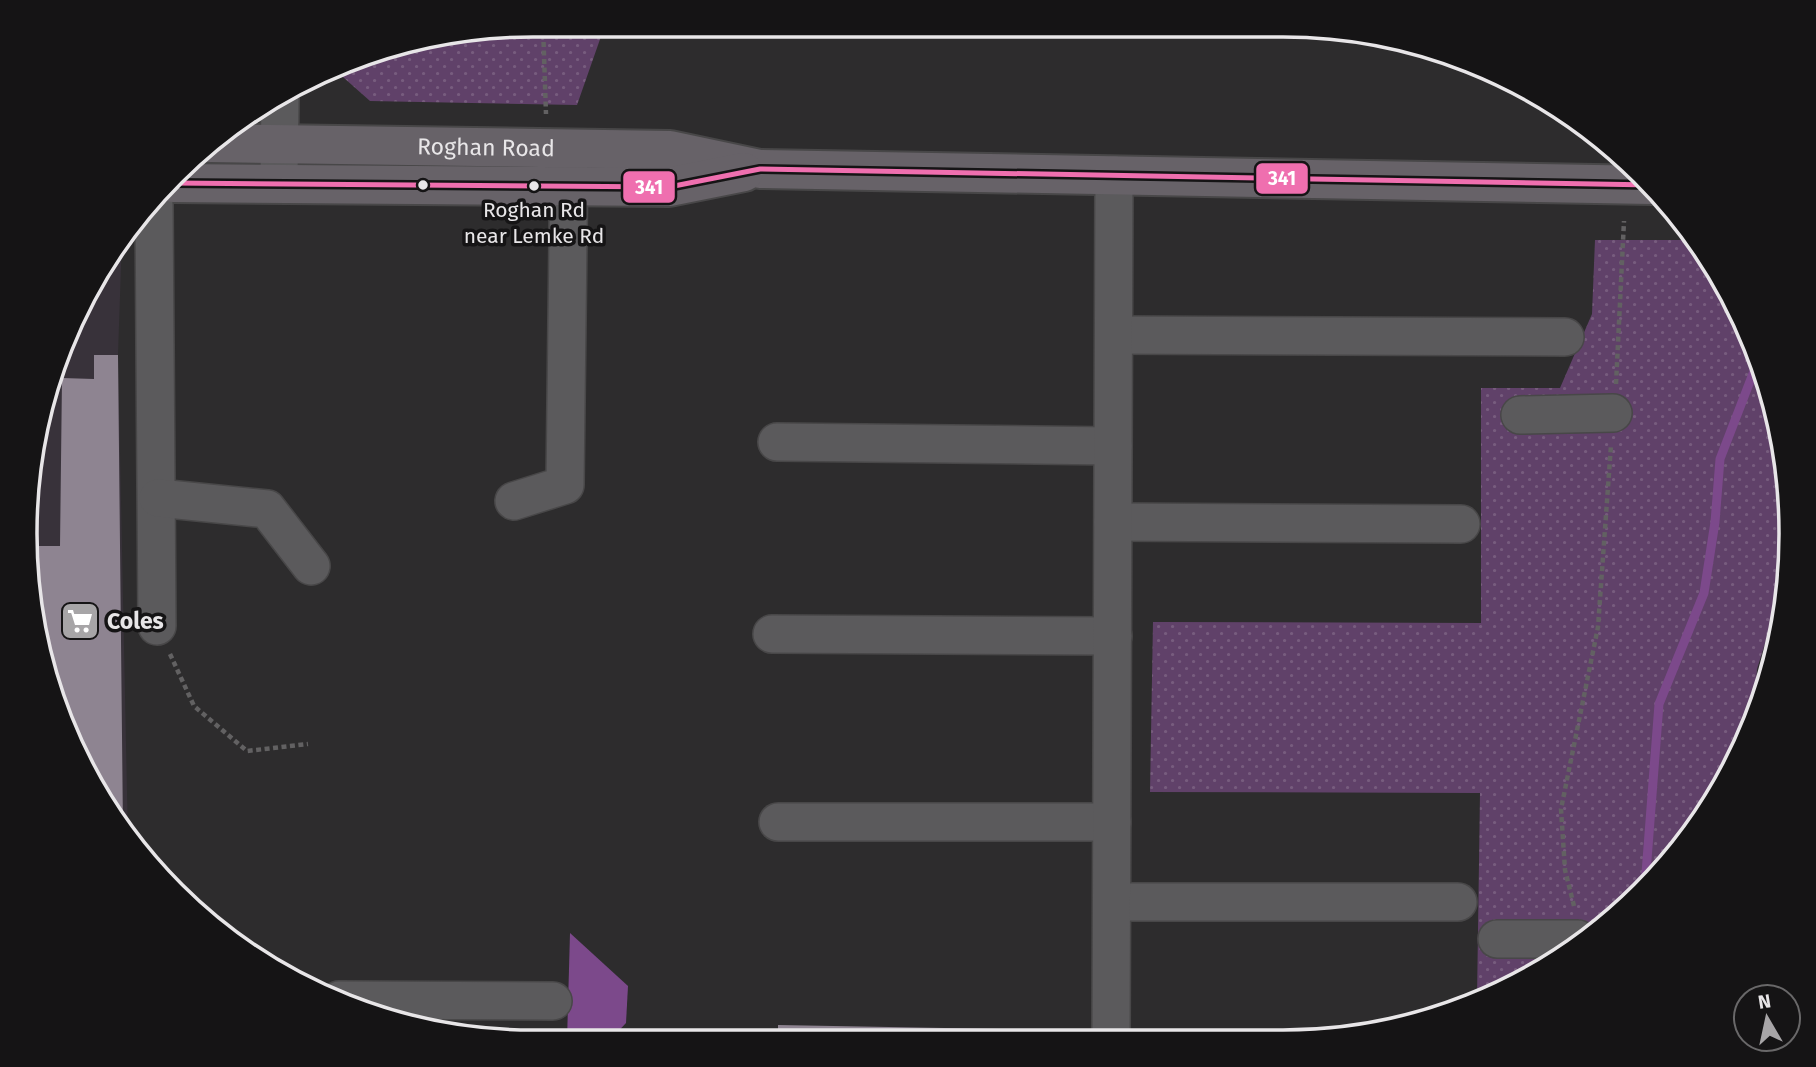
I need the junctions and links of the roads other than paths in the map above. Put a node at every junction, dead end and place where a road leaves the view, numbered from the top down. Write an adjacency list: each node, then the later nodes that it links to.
1 (280, 106): 4 (street)
2 (558, 136): 4 (main road, Roghan Road); 5 (main road, Roghan Road); 10 (street)
3 (226, 143): 4 (main road, Roghan Road)
4 (280, 143): 8 (street)
5 (760, 169): 6 (main road, Roghan Road); 10 (main road, Roghan Road)
6 (1114, 175): 9 (main road, Roghan Road); 12 (street)
7 (181, 183): 8 (main road, Roghan Road)
8 (279, 184): 10 (main road, Roghan Road)
9 (1636, 185)
10 (568, 187): 19 (street)
11 (154, 213): 18 (street)
12 (1114, 335): 13 (street); 17 (street)
13 (1565, 337)
14 (1613, 414): 15 (street)
15 (1520, 415)
16 (777, 442): 17 (street)
17 (1114, 446): 20 (street)
18 (158, 498): 22 (street); 23 (street)
19 (514, 501)
20 (1113, 522): 21 (street); 25 (street)
21 (1461, 524)
22 (311, 566)
23 (157, 626)
24 (772, 634): 25 (street)
25 (1113, 636): 27 (street)
26 (778, 822): 27 (street)
27 (1112, 822): 28 (street)
28 (1112, 902): 29 (street); 34 (street)
29 (1458, 902)
30 (1497, 939): 31 (street)
31 (1569, 939)
32 (364, 1000): 33 (street)
33 (553, 1001)
34 (1111, 1030)

